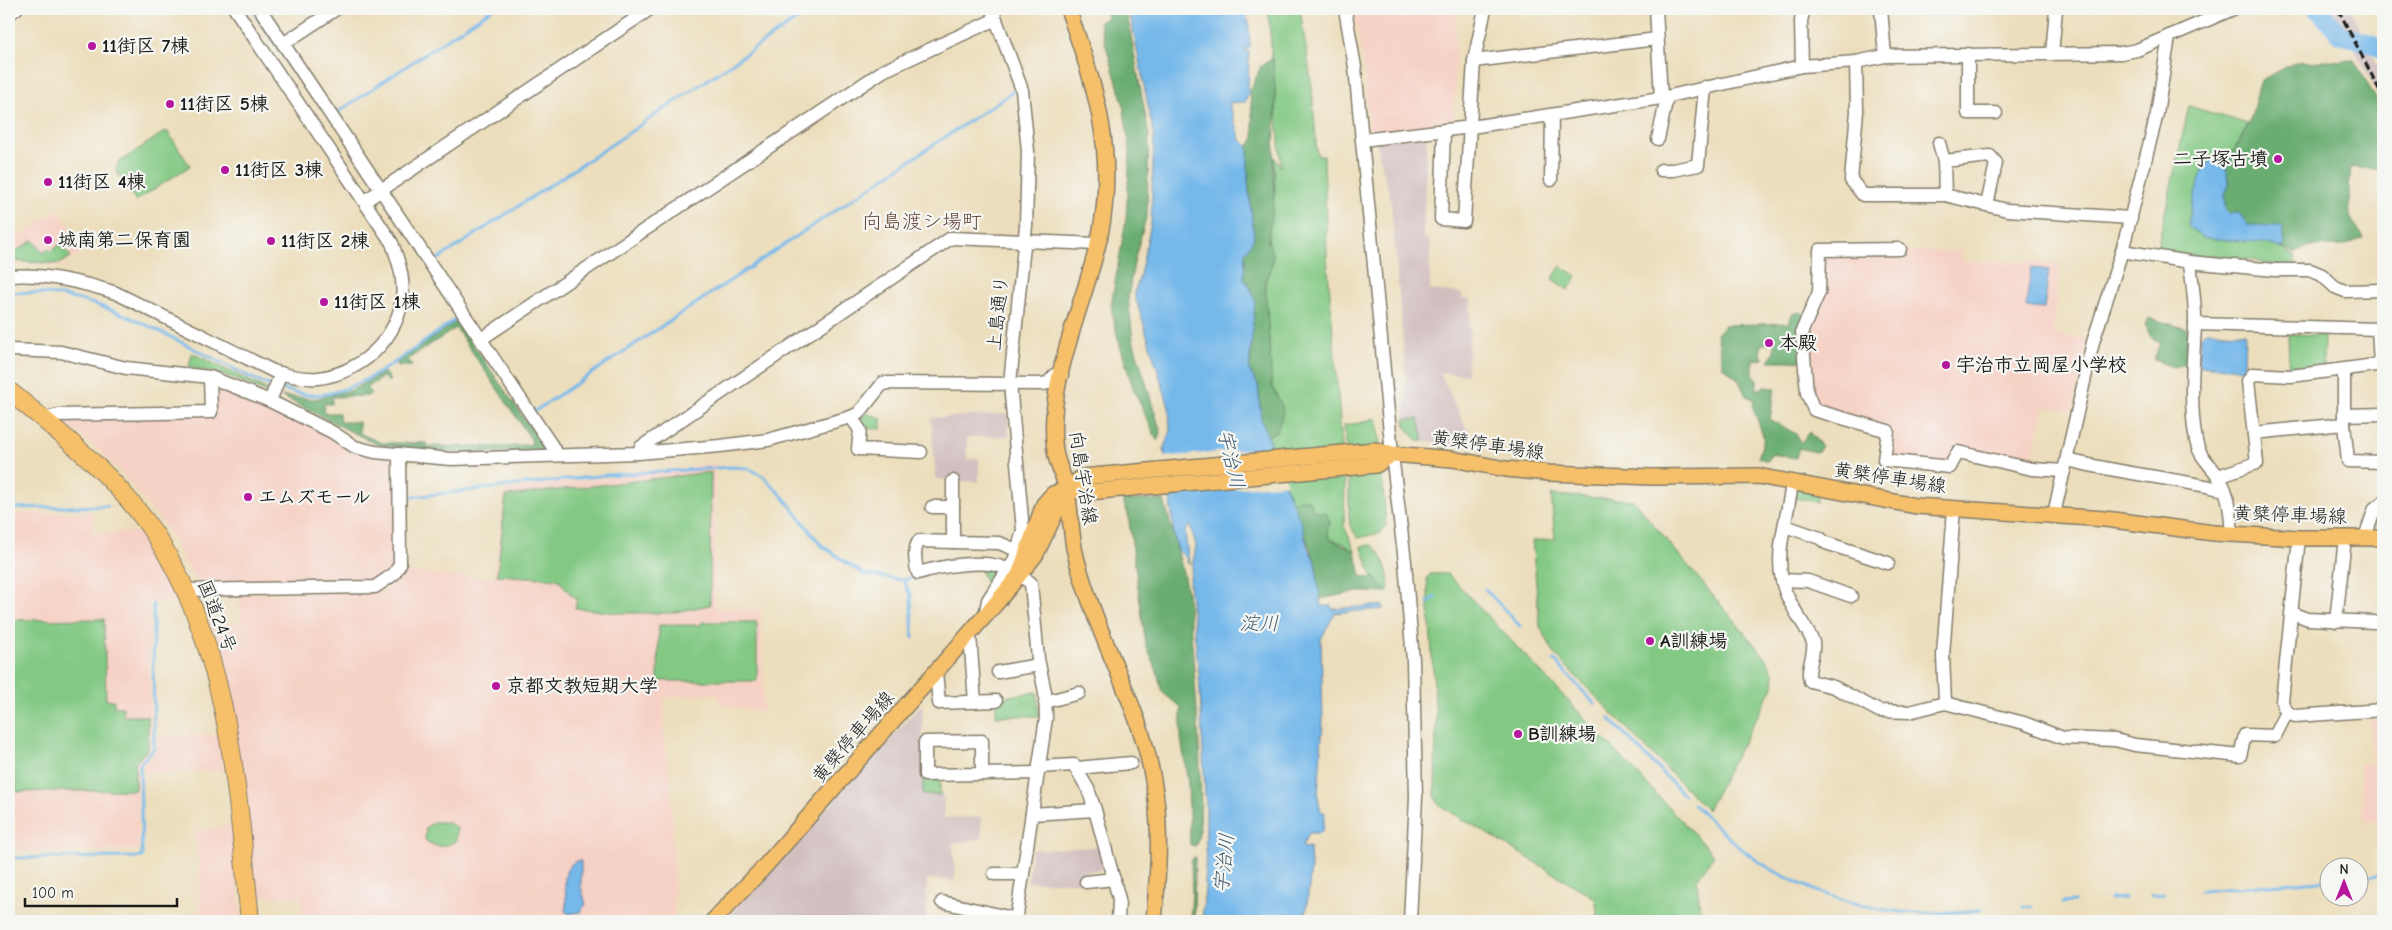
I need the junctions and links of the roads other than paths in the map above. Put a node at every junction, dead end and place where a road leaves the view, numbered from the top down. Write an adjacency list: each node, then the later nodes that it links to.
1 (16, 9): 16 (street)
2 (235, 9): 39 (street)
3 (260, 9): 20 (street)
4 (336, 9): 20 (street)
5 (650, 9): 39 (street)
6 (1068, 9): 44 (main road, 向島宇治線)
7 (1345, 9): 34 (street)
8 (1485, 9): 24 (street)
9 (1656, 9): 19 (street)
10 (1804, 9): 26 (street)
11 (1881, 9): 23 (street)
12 (2056, 9): 22 (street)
13 (2234, 9): 18 (street)
14 (2381, 9): 15 (street)
15 (2383, 12)
16 (9, 14)
17 (994, 14): 43 (street, 上島通り); 51 (street)
18 (2170, 36): 22 (street); 42 (street)
19 (1653, 40): 24 (street); 28 (street)
20 (283, 44): 39 (street)
21 (1968, 54): 22 (street); 23 (street); 29 (street)
22 (2052, 54)
23 (1885, 56): 25 (street)
24 (1474, 61): 31 (street)
25 (1856, 62): 26 (street); 40 (street)
26 (1802, 66): 27 (street)
27 (1705, 88): 28 (street); 37 (street)
28 (1664, 98): 30 (street); 33 (street)
29 (1996, 113)
30 (1552, 115): 31 (street); 38 (street)
31 (1471, 127): 32 (street); 32 (street)
32 (1444, 130): 34 (street)
33 (1658, 139)
34 (1362, 140): 69 (street)
35 (1939, 143): 36 (street)
36 (1944, 161): 40 (street); 41 (street)
37 (1661, 170)
38 (1551, 180)
39 (375, 194): 51 (street); 58 (street)
40 (1945, 196): 41 (street)
41 (1987, 205): 42 (street)
42 (2131, 218): 46 (street)
43 (1025, 242): 44 (street); 57 (street, 上島通り); 66 (street)
44 (1098, 244): 55 (main road, 向島宇治線)
45 (1900, 249): 71 (street)
46 (2122, 251): 47 (street); 71 (street)
47 (2190, 262): 49 (street); 50 (street)
48 (9, 276): 58 (street)
49 (2383, 290)
50 (2196, 324): 53 (street); 72 (street)
51 (482, 339): 68 (street)
52 (9, 350): 56 (street)
53 (2382, 364): 54 (street)
54 (2344, 370): 63 (street); 64 (street)
55 (1062, 375): 57 (street); 75 (main road, 向島宇治線)
56 (210, 377): 58 (street); 62 (street)
57 (1010, 383): 61 (street); 91 (street, 上島通り)
58 (275, 388): 67 (street)
59 (9, 391): 62 (highway, 国道24号)
60 (2383, 414): 63 (street)
61 (851, 417): 65 (street); 66 (street)
62 (43, 418): 95 (highway, 国道24号)
63 (2344, 419): 64 (street); 70 (street)
64 (2254, 433): 72 (street)
65 (921, 452)
66 (638, 453): 68 (street)
67 (399, 454): 68 (street); 95 (street)
68 (558, 456)
69 (1383, 456): 74 (main road, 黄檗停車場線); 75 (main road, 黄檗停車場線); 127 (street)
70 (2383, 462)
71 (2065, 465): 76 (street); 81 (street)
72 (2218, 476): 76 (street)
73 (953, 481): 79 (street)
74 (1792, 482): 80 (main road, 黄檗停車場線); 82 (street)
75 (1067, 489): 83 (main road, 黄檗停車場線); 84 (main road, 向島宇治線); 93 (main road, 黄檗停車場線)
76 (2225, 490): 85 (street)
77 (2383, 502): 86 (street)
78 (932, 507): 79 (street)
79 (953, 507): 90 (street)
80 (1954, 509): 81 (main road, 黄檗停車場線); 108 (street)
81 (2054, 514): 85 (main road, 黄檗停車場線)
82 (1785, 526): 92 (street); 94 (street)
83 (1048, 527): 84 (main road); 93 (main road, 黄檗停車場線)
84 (1072, 530): 122 (main road, 向島宇治線)
85 (2232, 534): 87 (main road, 黄檗停車場線)
86 (2365, 537): 88 (main road, 黄檗停車場線); 89 (main road, 黄檗停車場線)
87 (2299, 538): 88 (main road, 黄檗停車場線); 97 (street)
88 (2345, 538): 98 (street)
89 (2383, 538)
90 (953, 542): 91 (street); 93 (street)
91 (1018, 550): 93 (street, 上島通り)
92 (1888, 563)
93 (1014, 572): 100 (main road, 黄檗停車場線); 101 (street)
94 (1782, 580): 96 (street); 108 (street)
95 (186, 590): 124 (highway, 国道24号)
96 (1851, 596)
97 (2292, 613): 98 (street); 110 (street)
98 (2336, 621): 99 (street)
99 (2374, 622)
100 (970, 635): 102 (main road, 黄檗停車場線); 106 (street)
101 (1036, 666): 103 (street); 107 (street)
102 (936, 672): 106 (street); 125 (main road, 黄檗停車場線)
103 (998, 672)
104 (1079, 693): 107 (street)
105 (996, 701): 106 (street)
106 (975, 702)
107 (1045, 702): 113 (street)
108 (1945, 704): 110 (street)
109 (2383, 710): 110 (street)
110 (2287, 712)
111 (1131, 763): 112 (street)
112 (1077, 768): 113 (street); 115 (street)
113 (1035, 772): 114 (street); 116 (street)
114 (982, 774): 114 (street)
115 (1095, 810): 116 (street); 119 (street)
116 (1032, 814): 118 (street)
117 (994, 874): 118 (street)
118 (1019, 874): 123 (street)
119 (1114, 879): 120 (street); 126 (street)
120 (1086, 882)
121 (942, 902): 123 (street)
122 (1152, 918)
123 (1014, 919)
124 (250, 921)
125 (713, 921)
126 (1118, 921)
127 (1410, 921)

